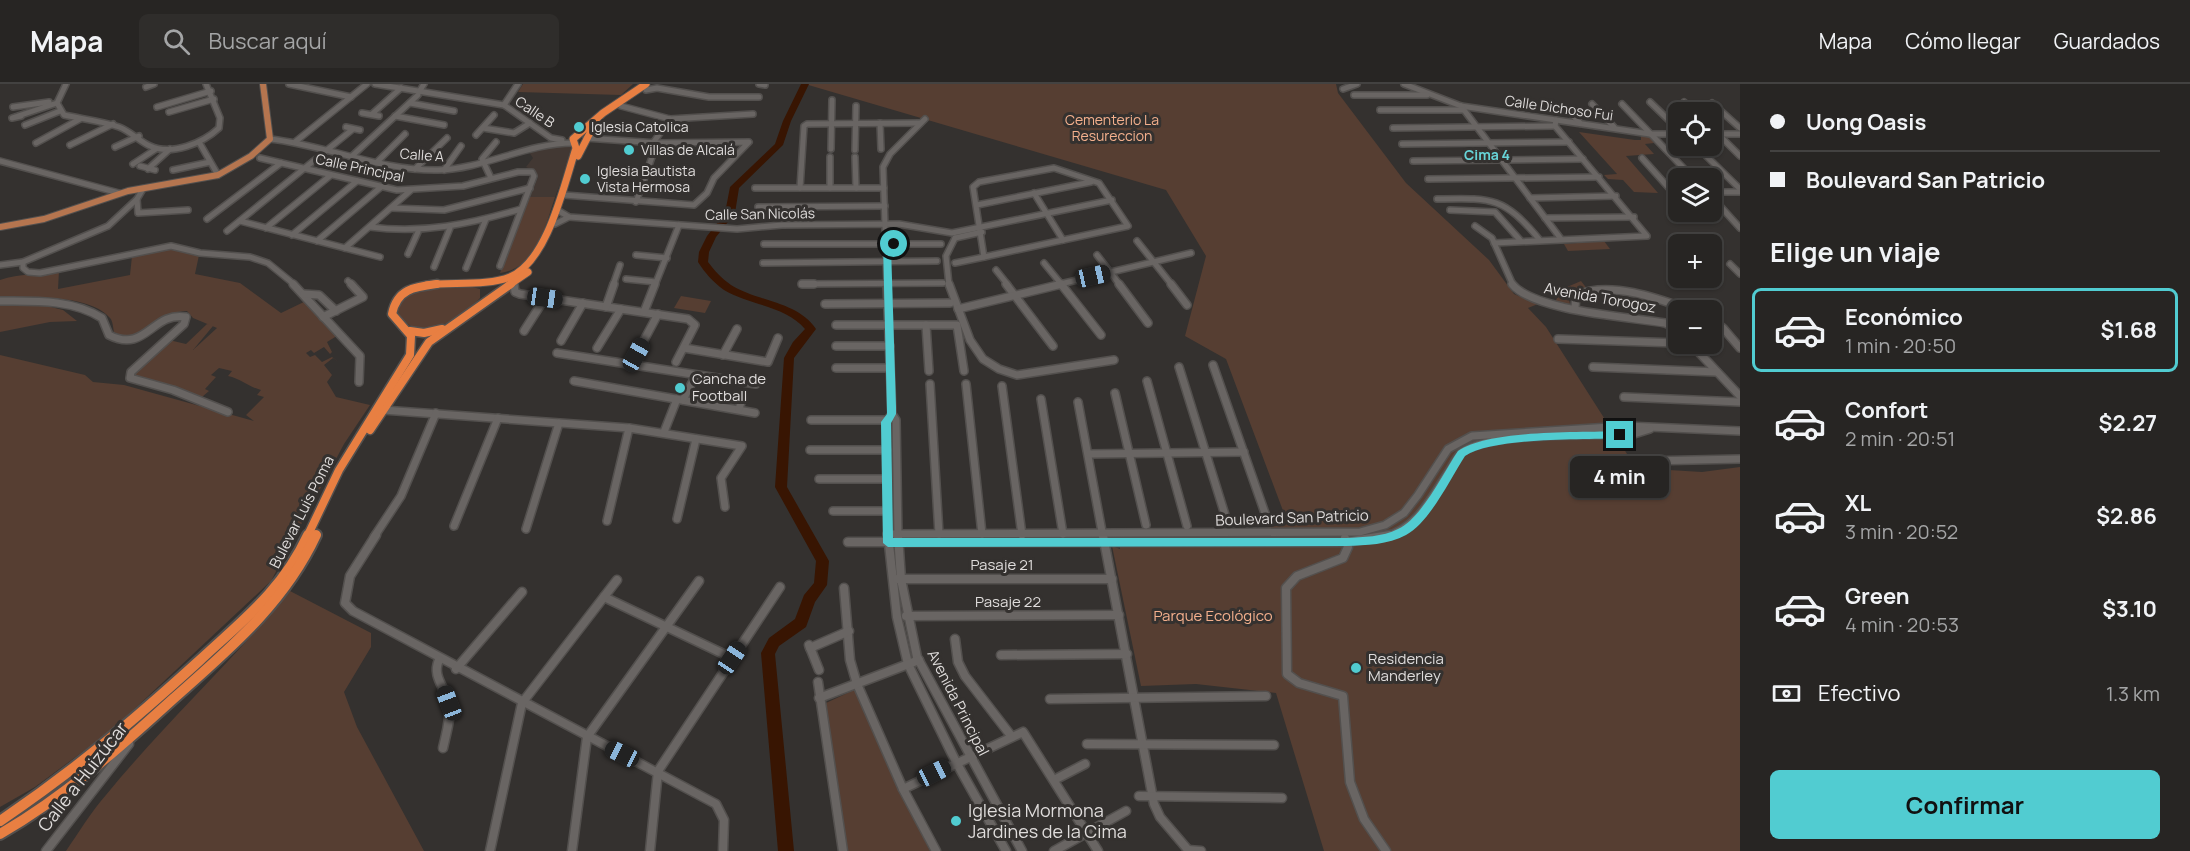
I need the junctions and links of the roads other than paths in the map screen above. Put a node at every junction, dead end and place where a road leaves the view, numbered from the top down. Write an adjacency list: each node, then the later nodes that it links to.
1 (66, 84): 25 (street)
2 (154, 84): 13 (street)
3 (206, 84): 17 (street)
4 (263, 84): 80 (main road)
5 (289, 84): 21 (street)
6 (367, 84): 21 (street)
7 (375, 84): 15 (street, Calle B)
8 (424, 84): 18 (street)
9 (518, 84): 30 (street)
10 (1357, 84): 16 (street)
11 (1404, 84): 20 (street, Calle Dichoso Fui)
12 (656, 85): 14 (highway); 22 (street)
13 (146, 87)
14 (646, 87): 31 (highway); 82 (highway)
15 (401, 88): 18 (street, Calle B); 43 (street)
16 (1343, 89)
17 (211, 91): 23 (street); 34 (street)
18 (418, 93): 27 (street); 30 (street, Calle B)
19 (1354, 95): 20 (street)
20 (1429, 95): 35 (street, Calle Dichoso Fui)
21 (351, 97): 85 (street)
22 (759, 97)
23 (214, 99): 40 (street); 84 (street)
24 (831, 100): 54 (street)
25 (57, 102): 33 (street); 38 (street); 46 (street)
26 (1650, 102): 52 (street)
27 (410, 103): 39 (street); 48 (street)
28 (1592, 104): 65 (street)
29 (1622, 104): 72 (street)
30 (504, 105): 53 (street, Calle B)
31 (621, 106): 50 (street); 83 (highway)
32 (856, 106): 55 (street)
33 (14, 107)
34 (157, 107)
35 (1462, 108): 37 (street); 58 (street, Calle Dichoso Fui); 64 (street)
36 (1566, 108): 59 (street)
37 (1380, 110)
38 (60, 111): 49 (street); 62 (street)
39 (454, 111)
40 (169, 112)
41 (1722, 112): 68 (street)
42 (362, 113): 43 (street)
43 (372, 114): 47 (street)
44 (753, 114): 50 (street)
45 (494, 115): 66 (street)
46 (21, 116)
47 (379, 116)
48 (395, 116): 61 (street); 102 (street)
49 (80, 119): 60 (street); 88 (street)
50 (670, 119): 89 (street)
51 (925, 119): 57 (street, Avenida Principal)
52 (1668, 119)
53 (530, 123): 66 (street); 79 (street, Calle B)
54 (831, 123): 55 (street); 99 (street); 139 (street)
55 (855, 123): 56 (street); 101 (street)
56 (880, 123): 57 (street); 96 (street)
57 (920, 123): 142 (street, Avenida Principal)
58 (1556, 123): 59 (street, Calle Dichoso Fui); 64 (street); 87 (street)
59 (1580, 123): 65 (street, Calle Dichoso Fui)
60 (113, 124): 77 (street); 92 (street)
61 (444, 124)
62 (25, 125)
63 (346, 127): 69 (street)
64 (1476, 127): 67 (street); 91 (street)
65 (1614, 127): 72 (street, Calle Dichoso Fui)
66 (483, 128): 75 (street)
67 (1393, 128)
68 (1740, 128)
69 (353, 129): 70 (street); 100 (street)
70 (360, 130)
71 (405, 134): 114 (street)
72 (1650, 134): 73 (street, Calle Dichoso Fui); 117 (street)
73 (1668, 134)
74 (1740, 134): 76 (street)
75 (476, 135)
76 (1722, 135)
77 (139, 136): 95 (street); 97 (street)
78 (447, 138): 120 (street)
79 (551, 138): 82 (street, Calle B); 93 (street)
80 (270, 139): 85 (street, Calle A); 126 (main road)
81 (1722, 140): 104 (street)
82 (574, 141): 83 (highway); 93 (street, Calle A); 224 (highway)
83 (585, 141): 89 (street); 149 (highway, Bulevar Luis Poma)
84 (198, 142): 98 (street); 113 (street)
85 (295, 142): 100 (street, Calle A)
86 (496, 142): 116 (street)
87 (1569, 142): 91 (street); 109 (street)
88 (36, 143)
89 (655, 143): 125 (street); 154 (street)
90 (1402, 144): 91 (street)
91 (1489, 144): 110 (street)
92 (70, 145)
93 (550, 145): 116 (street, Calle A)
94 (461, 146): 122 (street)
95 (115, 147)
96 (881, 148)
97 (156, 149): 98 (street); 118 (street)
98 (170, 149): 118 (street)
99 (831, 149)
100 (328, 150): 102 (street, Calle A); 119 (street)
101 (855, 150)
102 (352, 156): 114 (street, Calle A)
103 (1706, 156): 145 (street)
104 (1740, 156)
105 (260, 158): 115 (street, Calle Principal)
106 (830, 158): 140 (street)
107 (855, 158): 141 (street)
108 (1642, 158): 135 (street)
109 (1583, 159): 110 (street); 129 (street)
110 (1502, 160): 112 (street); 131 (street)
111 (0, 161): 148 (street)
112 (1413, 161)
113 (210, 162): 121 (street); 126 (street)
114 (377, 162): 120 (street, Calle A)
115 (281, 163): 119 (street, Calle Principal); 169 (street)
116 (483, 163): 122 (street, Calle A); 130 (street)
117 (1683, 168)
118 (148, 169): 123 (street)
119 (306, 169): 127 (street, Calle Principal); 171 (street)
120 (415, 169): 122 (street, Calle A)
121 (173, 170)
122 (444, 170)
123 (155, 171)
124 (599, 171): 125 (street)
125 (646, 174): 128 (street); 154 (street)
126 (218, 175): 143 (main road)
127 (332, 175): 133 (street, Calle Principal); 178 (street)
128 (674, 175)
129 (1599, 177): 131 (street); 150 (street)
130 (491, 178): 137 (street, Calle Principal); 144 (street, Calle Principal)
131 (1515, 178): 132 (street); 151 (street)
132 (1428, 179)
133 (357, 181): 136 (street, Calle Principal); 184 (street)
134 (1093, 181): 147 (street); 155 (street); 156 (street)
135 (1668, 185)
136 (381, 187): 144 (street, Calle Principal); 190 (street)
137 (530, 188): 159 (street); 161 (street)
138 (755, 188): 139 (street)
139 (800, 188): 140 (street)
140 (830, 188): 141 (street)
141 (856, 188): 142 (street)
142 (884, 188): 157 (street, Avenida Principal)
143 (143, 189): 148 (main road); 152 (street)
144 (411, 190): 159 (street)
145 (1740, 190): 146 (street)
146 (1722, 191)
147 (1034, 193): 156 (street); 165 (street)
148 (119, 194): 176 (main road)
149 (564, 195): 154 (street); 164 (highway, Bulevar Luis Poma)
150 (1616, 196): 151 (street); 167 (street)
151 (1530, 198): 168 (street)
152 (136, 199): 162 (street); 206 (street)
153 (1437, 199): 186 (street)
154 (636, 202)
155 (1114, 202): 165 (street, Calle San Nicolás); 188 (street)
156 (977, 205): 181 (street)
157 (885, 206): 158 (street); 173 (street, Avenida Principal)
158 (758, 207)
159 (391, 208): 177 (street)
160 (1722, 208): 180 (street)
161 (521, 209): 170 (street); 214 (street)
162 (188, 210)
163 (1450, 210): 189 (street)
164 (559, 211): 166 (street, Calle San Nicolás); 172 (highway, Bulevar Luis Poma)
165 (1047, 216): 181 (street, Calle San Nicolás); 188 (street)
166 (569, 217): 172 (street); 174 (street, Calle San Nicolás)
167 (1634, 217): 168 (street); 187 (street)
168 (1545, 218): 187 (street)
169 (207, 219)
170 (486, 219): 179 (street); 216 (street)
171 (240, 221): 178 (street); 182 (street)
172 (555, 224): 222 (highway, Bulevar Luis Poma)
173 (887, 224): 174 (street, Calle San Nicolás); 185 (street, Calle San Nicolás); 194 (street, Avenida Principal)
174 (679, 225): 203 (street)
175 (1475, 226): 192 (street)
176 (0, 227)
177 (370, 227): 183 (street); 196 (street)
178 (266, 228): 184 (street)
179 (450, 228): 183 (street); 215 (street)
180 (1740, 228)
181 (981, 230): 185 (street, Calle San Nicolás); 202 (street)
182 (227, 231)
183 (418, 232): 198 (street)
184 (292, 235): 190 (street)
185 (953, 235): 243 (street)
186 (1539, 239): 187 (street); 189 (street)
187 (1561, 239)
188 (1063, 240): 202 (street)
189 (1520, 240): 192 (street)
190 (317, 241): 196 (street)
191 (1137, 241): 207 (street)
192 (1494, 243): 241 (street, Avenida Torogoz)
193 (764, 244): 194 (street)
194 (887, 244): 195 (street); 204 (street, Avenida Principal)
195 (941, 244)
196 (345, 248): 201 (street)
197 (1191, 253): 207 (street)
198 (408, 254)
199 (636, 255): 203 (street)
200 (1096, 255): 218 (street)
201 (380, 257)
202 (984, 257): 209 (street)
203 (667, 258): 223 (street)
204 (888, 261): 205 (street); 208 (street); 225 (street, Avenida Principal)
205 (937, 261)
206 (23, 262): 212 (street); 229 (street)
207 (1155, 262): 218 (street); 239 (street)
208 (763, 263)
209 (955, 263)
210 (1044, 263): 228 (street)
211 (1730, 264): 219 (street)
212 (0, 265)
213 (620, 265): 240 (street)
214 (500, 266)
215 (434, 267)
216 (466, 268)
217 (996, 270): 230 (street)
218 (1110, 272): 228 (street); 248 (street)
219 (1740, 274)
220 (626, 279): 223 (street)
221 (348, 281): 244 (street)
222 (514, 282): 231 (street); 233 (highway, Bulevar Luis Poma)
223 (656, 282): 245 (street)
224 (469, 283): 233 (highway); 256 (highway)
225 (888, 283): 226 (street); 227 (street); 235 (street, Avenida Principal)
226 (943, 283)
227 (802, 284)
228 (1059, 284): 230 (street); 258 (street)
229 (304, 294): 244 (street); 247 (street)
230 (1016, 295): 243 (street); 265 (street)
231 (545, 298): 234 (street); 257 (street)
232 (0, 301): 301 (street)
233 (486, 301): 251 (highway, Bulevar Luis Poma)
234 (583, 303): 240 (street); 261 (street)
235 (889, 303): 236 (street); 238 (street); 249 (street, Avenida Principal)
236 (950, 303)
237 (1668, 303): 241 (street)
238 (825, 304)
239 (1187, 304)
240 (606, 307): 242 (street)
241 (1575, 308): 250 (street, Avenida Torogoz)
242 (621, 309): 245 (street); 266 (street)
243 (958, 309): 273 (street)
244 (336, 311): 247 (street)
245 (644, 312): 246 (street)
246 (658, 314): 267 (street); 271 (street)
247 (323, 317): 286 (street)
248 (1148, 323)
249 (889, 324): 252 (street); 253 (street); 264 (street, Avenida Principal)
250 (1668, 324)
251 (451, 325): 256 (highway); 299 (highway, Bulevar Luis Poma)
252 (836, 325)
253 (926, 325): 280 (street); 281 (street)
254 (1722, 327): 268 (street)
255 (737, 329): 272 (street)
256 (410, 331): 299 (highway, Bulevar Luis Poma)
257 (524, 332)
258 (1101, 335)
259 (778, 338): 272 (street)
260 (1558, 339): 262 (street)
261 (561, 341)
262 (1668, 344)
263 (836, 346): 264 (street)
264 (890, 346): 279 (street, Avenida Principal)
265 (1053, 346)
266 (597, 348)
267 (684, 348): 272 (street); 274 (street)
268 (1740, 348)
269 (557, 353): 283 (street)
270 (1700, 354): 282 (street)
271 (636, 355)
272 (723, 355)
273 (1114, 360)
274 (675, 362)
275 (1213, 365): 316 (street)
276 (1179, 367): 315 (street)
277 (1593, 367): 282 (street)
278 (836, 368): 279 (street)
279 (891, 368): 304 (street, Avenida Principal)
280 (929, 371)
281 (964, 371)
282 (1717, 372): 293 (street)
283 (696, 375): 287 (street); 296 (street)
284 (574, 381): 296 (street)
285 (1147, 381): 318 (street)
286 (359, 382)
287 (756, 384)
288 (930, 384): 338 (street)
289 (966, 384): 339 (street)
290 (1002, 386): 341 (street)
291 (1115, 393): 317 (street)
292 (743, 396): 300 (street)
293 (1740, 396)
294 (1624, 397): 298 (street)
295 (1041, 399): 340 (street)
296 (680, 400): 300 (street); 311 (street)
297 (1078, 402): 319 (street)
298 (1740, 402)
299 (382, 405): 302 (street); 377 (highway, Bulevar Luis Poma); 394 (highway, Bulevar Luis Poma)
300 (739, 409): 303 (street)
301 (228, 412)
302 (436, 413): 305 (street); 365 (street)
303 (755, 413)
304 (889, 417): 306 (street); 314 (street, Avenida Principal); 343 (street, Avenida Principal)
305 (498, 418): 307 (street); 334 (street)
306 (811, 420)
307 (559, 423): 308 (street); 336 (street)
308 (629, 428): 311 (street); 332 (street)
309 (1655, 428): 310 (street, Boulevard San Patricio); 324 (street, Boulevard San Patricio); 325 (street, Boulevard San Patricio)
310 (1740, 431)
311 (664, 432): 312 (street)
312 (696, 439): 326 (street); 331 (street)
313 (810, 450): 314 (street)
314 (886, 450): 323 (street, Avenida Principal)
315 (1206, 452): 316 (street); 318 (street); 330 (street)
316 (1244, 452): 329 (street)
317 (1129, 453): 318 (street); 319 (street); 333 (street)
318 (1167, 453): 335 (street)
319 (1089, 454): 344 (street)
320 (1740, 459): 321 (street)
321 (1647, 461)
322 (819, 479): 323 (street)
323 (887, 479): 328 (street, Avenida Principal)
324 (1421, 492): 325 (street); 337 (street, Boulevard San Patricio)
325 (1434, 497): 345 (street, Boulevard San Patricio)
326 (724, 507)
327 (834, 511): 328 (street)
328 (887, 511): 342 (street, Avenida Principal)
329 (1266, 516)
330 (1226, 518)
331 (677, 519)
332 (607, 521)
333 (1146, 525)
334 (454, 526)
335 (1187, 526)
336 (526, 529)
337 (1344, 533): 344 (street, Boulevard San Patricio); 345 (street)
338 (939, 534): 339 (street, Boulevard San Patricio); 343 (street, Boulevard San Patricio)
339 (982, 534): 341 (street, Boulevard San Patricio)
340 (1063, 534): 341 (street, Boulevard San Patricio); 344 (street, Boulevard San Patricio)
341 (1022, 535)
342 (888, 538): 343 (street, Boulevard San Patricio); 346 (street, Boulevard San Patricio); 350 (street, Avenida Principal)
343 (898, 538): 344 (street, Boulevard San Patricio); 347 (street, Avenida Principal)
344 (1104, 538): 345 (street, Boulevard San Patricio); 348 (street)
345 (1346, 542): 410 (street)
346 (848, 543)
347 (901, 579): 348 (street, Pasaje 21); 350 (street, Pasaje 21); 358 (street, Avenida Principal)
348 (1112, 579): 356 (street)
349 (617, 580): 355 (street)
350 (891, 580): 357 (street, Avenida Principal)
351 (699, 581): 359 (street)
352 (780, 587): 364 (street)
353 (844, 588): 360 (street)
354 (522, 592): 368 (street)
355 (604, 597): 359 (street); 376 (street)
356 (1119, 615): 358 (street, Pasaje 22); 362 (street)
357 (897, 616): 358 (street, Pasaje 22); 367 (street, Avenida Principal)
358 (907, 616): 366 (street, Avenida Principal)
359 (665, 628): 364 (street); 378 (street)
360 (849, 631): 369 (street); 371 (street)
361 (956, 639): 379 (street)
362 (1127, 654): 363 (street); 375 (street)
363 (1001, 655)
364 (732, 658): 387 (street)
365 (439, 660): 368 (street); 383 (street)
366 (919, 660): 367 (street); 384 (street, Avenida Principal)
367 (908, 664): 371 (street); 385 (street, Avenida Principal)
368 (456, 669): 376 (street)
369 (819, 670)
370 (818, 682): 373 (street)
371 (857, 684): 373 (street); 389 (street)
372 (1266, 696): 375 (street)
373 (819, 698): 402 (street)
374 (1050, 699): 375 (street)
375 (1135, 699): 381 (street)
376 (522, 704): 378 (street); 398 (street)
377 (145, 723): 396 (highway, Bulevar Luis Poma); 397 (street, Calle a Huizúcar)
378 (587, 737): 387 (street); 399 (street)
379 (1012, 737): 384 (street); 388 (street)
380 (1088, 744): 381 (street)
381 (1142, 745): 382 (street); 391 (street)
382 (1274, 745)
383 (443, 748)
384 (970, 756): 385 (street); 405 (street, Avenida Principal)
385 (956, 762): 389 (street); 404 (street, Avenida Principal)
386 (1085, 764): 388 (street)
387 (658, 771): 400 (street); 401 (street)
388 (1054, 780): 395 (street)
389 (903, 789): 403 (street)
390 (1139, 796): 391 (street)
391 (1152, 796): 392 (street); 408 (street)
392 (1282, 798)
393 (1126, 811): 395 (street)
394 (0, 821)
395 (1087, 832): 406 (street); 407 (street)
396 (0, 834)
397 (46, 851)
398 (490, 851)
399 (572, 851)
400 (650, 851)
401 (723, 851)
402 (843, 851)
403 (936, 851)
404 (1006, 851)
405 (1022, 851)
406 (1054, 851)
407 (1098, 851)
408 (1188, 851): 409 (street)
409 (1201, 851)
410 (1386, 851)

